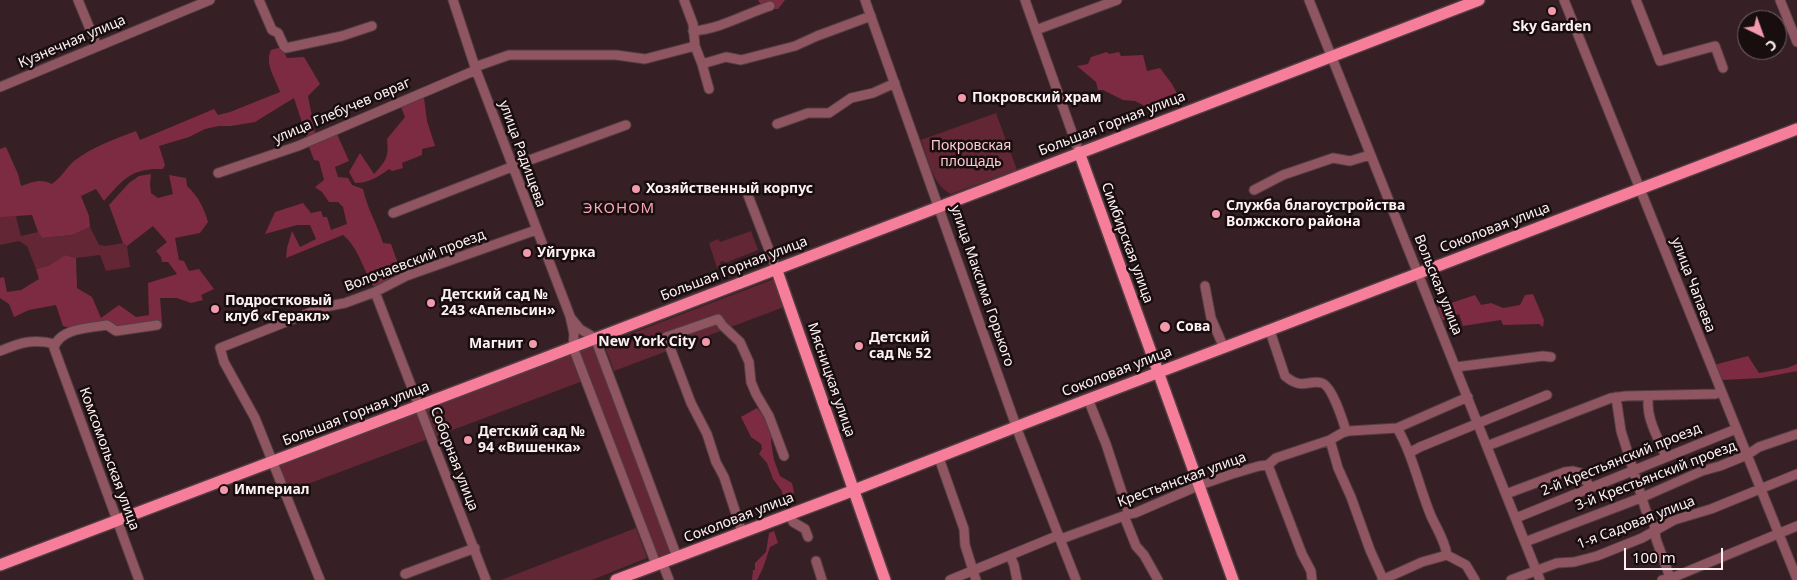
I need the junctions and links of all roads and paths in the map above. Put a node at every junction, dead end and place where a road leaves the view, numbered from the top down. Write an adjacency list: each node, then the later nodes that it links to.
1 (78, 0): 20 (street)
2 (210, 0): 20 (street, Кузнечная улица)
3 (259, 0): 16 (street)
4 (684, 0): 18 (street)
5 (866, 0): 15 (street, улица Максима Горького)
6 (1025, 0): 17 (street, Симбирская улица)
7 (1117, 0): 17 (street)
8 (1309, 0): 22 (street, Вольская улица)
9 (1478, 0): 22 (main road, Большая Горная улица)
10 (1564, 0): 36 (street, улица Чапаева)
11 (1636, 0): 25 (street)
12 (1780, 0): 19 (street)
13 (455, 1): 24 (street, улица Радищева)
14 (770, 6): 18 (street)
15 (871, 16): 23 (street); 26 (street, улица Максима Горького)
16 (372, 26)
17 (1036, 30): 32 (street, Симбирская улица)
18 (694, 31): 21 (street)
19 (1797, 42)
20 (97, 46): 27 (street, Кузнечная улица)
21 (695, 46): 23 (street); 24 (street, улица Глебучев овраг)
22 (1331, 56): 32 (main road, Большая Горная улица); 33 (street, Вольская улица)
23 (702, 64): 28 (street)
24 (476, 68): 34 (street, улица Радищева); 35 (street, улица Глебучев овраг)
25 (1723, 68)
26 (895, 83): 29 (street); 39 (street, улица Максима Горького)
27 (0, 86)
28 (709, 89)
29 (777, 124)
30 (626, 125): 34 (street)
31 (1797, 129): 36 (main road, Соколовая улица)
32 (1079, 152): 39 (main road, Большая Горная улица); 56 (main road, Симбирская улица)
33 (1370, 155): 38 (street); 43 (street, Вольская улица)
34 (513, 167): 40 (street); 41 (street, улица Радищева)
35 (218, 173)
36 (1641, 189): 43 (main road, Соколовая улица); 57 (street, улица Чапаева)
37 (746, 190): 42 (street, Мясницкая улица)
38 (1254, 190)
39 (939, 206): 42 (main road, Большая Горная улица); 65 (street, улица Максима Горького)
40 (393, 213)
41 (536, 230): 45 (street, Волочаевский проезд); 46 (street, улица Радищева)
42 (776, 268): 49 (main road, Большая Горная улица); 84 (main road, Мясницкая улица)
43 (1418, 274): 48 (main road, Соколовая улица); 55 (street, Вольская улица)
44 (1205, 286): 52 (street)
45 (375, 292): 63 (street, Соборная улица); 77 (street, Волочаевский проезд)
46 (570, 316): 49 (street, улица Радищева); 51 (street, улица Радищева)
47 (158, 325): 50 (street)
48 (1270, 331): 52 (main road, Соколовая улица); 68 (street)
49 (595, 338): 51 (main road, Большая Горная улица); 101 (street)
50 (55, 346): 53 (street); 90 (street, Комсомольская улица)
51 (573, 347): 63 (main road, Большая Горная улица); 103 (street, улица Радищева)
52 (1224, 348): 56 (main road, Соколовая улица)
53 (0, 351)
54 (1551, 357): 55 (street)
55 (1456, 367): 60 (street, Вольская улица)
56 (1158, 372): 62 (main road, Соколовая улица); 81 (main road, Симбирская улица)
57 (1721, 392): 59 (street); 67 (street, улица Чапаева)
58 (1547, 394): 64 (street)
59 (1648, 396): 61 (street); 75 (street)
60 (1468, 397): 64 (street, Вольская улица); 66 (street)
61 (1616, 397): 71 (street); 79 (street)
62 (1088, 399): 65 (main road, Соколовая улица); 88 (street)
63 (419, 406): 77 (main road, Большая Горная улица); 98 (street, Соборная улица)
64 (1479, 423): 71 (street, Вольская улица); 72 (street)
65 (1017, 427): 76 (main road, Соколовая улица); 96 (street, улица Максима Горького)
66 (1397, 428): 68 (street, Крестьянская улица); 72 (street)
67 (1736, 429): 73 (street, улица Чапаева); 75 (street, 2-й Крестьянский проезд)
68 (1346, 431): 70 (street, Крестьянская улица)
69 (1797, 434): 73 (street, 3-й Крестьянский проезд)
70 (1330, 440): 78 (street, Крестьянская улица); 123 (street)
71 (1488, 446): 85 (street, Вольская улица)
72 (1409, 453): 99 (street)
73 (1747, 455): 83 (street, улица Чапаева); 86 (street, 3-й Крестьянский проезд)
74 (784, 456): 93 (street)
75 (1666, 457): 79 (street, 2-й Крестьянский проезд)
76 (938, 458): 84 (main road, Соколовая улица); 107 (street)
77 (273, 462): 90 (main road, Большая Горная улица); 111 (street)
78 (1268, 465): 81 (street, Крестьянская улица); 122 (street)
79 (1633, 470): 82 (street, 2-й Крестьянский проезд); 86 (street)
80 (1797, 474): 83 (street, 1-я Садовая улица)
81 (1200, 485): 88 (street, Крестьянская улица); 121 (main road, Симбирская улица)
82 (1590, 488): 85 (street); 89 (street, 2-й Крестьянский проезд)
83 (1760, 489): 92 (street, 1-я Садовая улица); 94 (street, улица Чапаева)
84 (853, 491): 87 (main road, Соколовая улица); 116 (main road, Мясницкая улица)
85 (1506, 494): 89 (street, Вольская улица)
86 (1643, 497): 92 (street); 97 (street, 3-й Крестьянский проезд)
87 (790, 514): 93 (main road, Соколовая улица); 95 (street)
88 (1126, 515): 96 (street, Крестьянская улица); 120 (street)
89 (1516, 518): 97 (street, Вольская улица)
90 (117, 521): 104 (main road, Большая Горная улица); 110 (street, Комсомольская улица)
91 (1797, 526): 94 (street)
92 (1655, 531): 105 (street, 1-я Садовая улица); 109 (street)
93 (742, 532): 101 (main road, Соколовая улица)
94 (1778, 534): 108 (street, улица Чапаева); 109 (street)
95 (808, 536)
96 (1060, 537): 100 (street, Крестьянская улица); 119 (street, улица Максима Горького)
97 (1525, 542): 105 (street, Вольская улица)
98 (475, 548): 106 (street); 112 (street, Соборная улица)
99 (1447, 555): 123 (street); 124 (street)
100 (1010, 556): 107 (street, Крестьянская улица); 118 (street)
101 (677, 557): 103 (main road, Соколовая улица)
102 (816, 561): 115 (street)
103 (659, 563): 113 (main road, Соколовая улица); 114 (street, улица Радищева)
104 (0, 565)
105 (1537, 571): 125 (street, 1-я Садовая улица); 126 (street, Вольская улица)
106 (405, 574)
107 (975, 576): 117 (street, Крестьянская улица)
108 (1795, 578)
109 (1668, 579)
110 (140, 580)
111 (320, 580)
112 (486, 580)
113 (616, 580)
114 (669, 580)
115 (822, 580)
116 (885, 580)
117 (950, 580)
118 (1017, 580)
119 (1076, 580)
120 (1158, 580)
121 (1234, 580)
122 (1312, 580)
123 (1382, 580)
124 (1476, 580)
125 (1511, 580)
126 (1540, 580)

